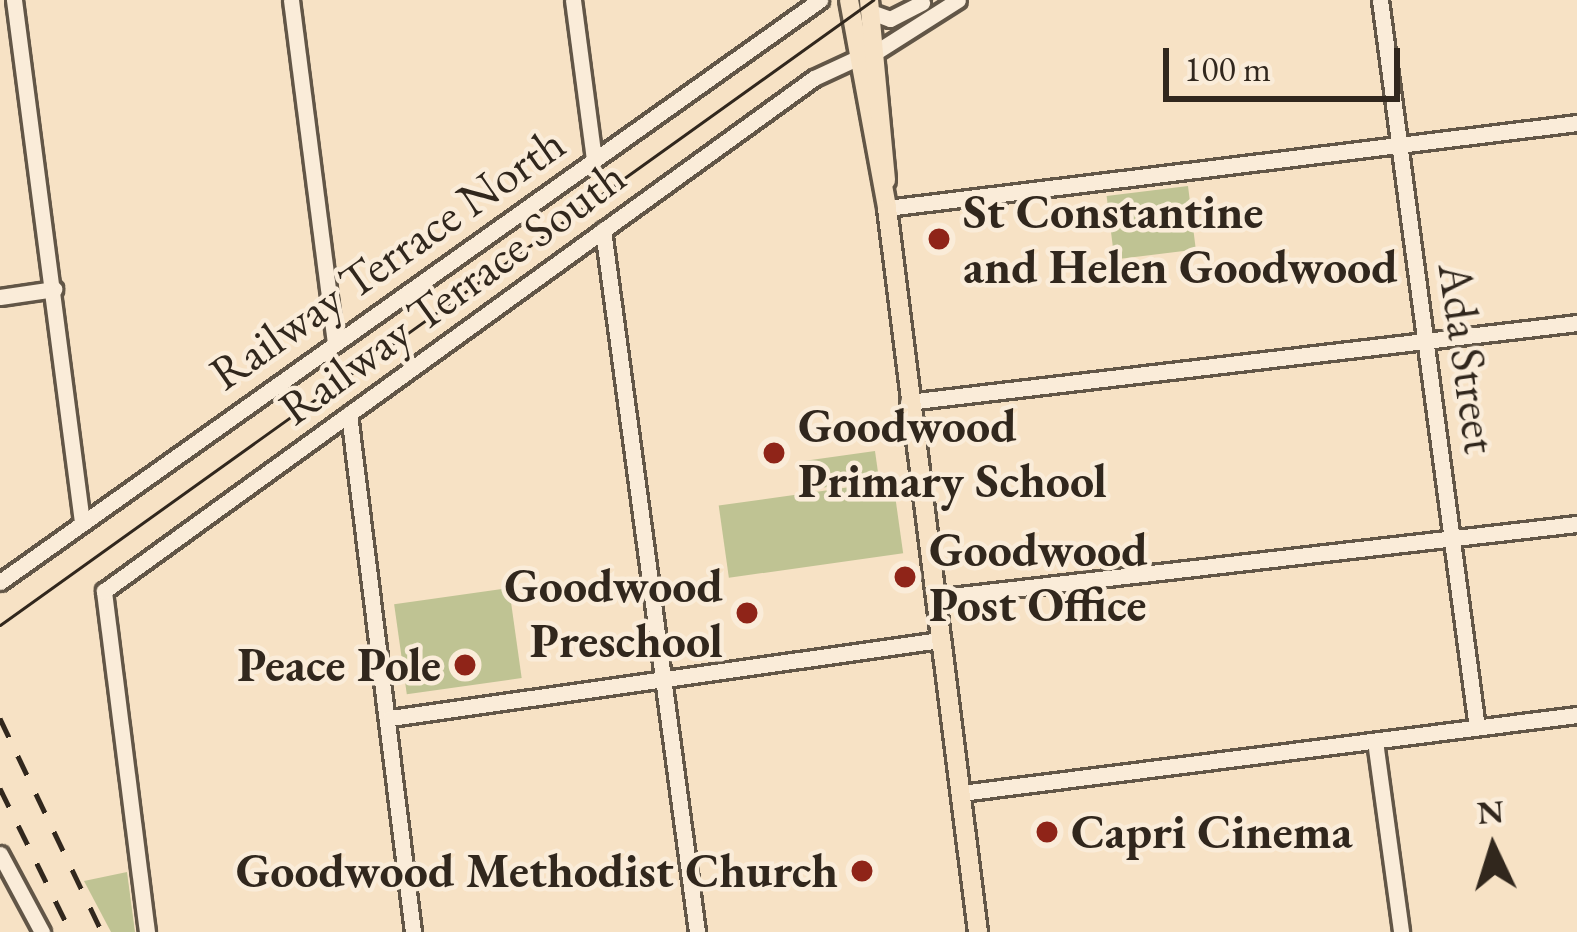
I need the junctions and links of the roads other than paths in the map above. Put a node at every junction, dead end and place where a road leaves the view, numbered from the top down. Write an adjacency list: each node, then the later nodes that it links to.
1 (14, 0): 16 (street)
2 (291, 0): 19 (street)
3 (572, 0): 13 (street)
4 (936, 0): 8 (street)
5 (958, 0): 10 (street, Railway Terrace South)
6 (1380, 0): 12 (street, Ada Street)
7 (814, 4): 9 (street); 13 (street, Railway Terrace North)
8 (870, 6): 10 (main road)
9 (850, 10): 10 (main road)
10 (866, 55): 14 (main road); 15 (street, Railway Terrace South)
11 (1577, 123): 12 (street)
12 (1400, 147): 14 (street); 20 (street, Ada Street)
13 (593, 160): 19 (street, Railway Terrace North)
14 (886, 204): 21 (main road)
15 (604, 230): 22 (street, Railway Terrace South); 29 (street)
16 (54, 290): 17 (street); 23 (street)
17 (0, 297)
18 (1577, 323): 20 (street)
19 (335, 343): 23 (street, Railway Terrace North)
20 (1427, 343): 21 (street); 25 (street, Ada Street)
21 (908, 402): 27 (main road)
22 (349, 414): 31 (street); 37 (street, Railway Terrace South)
23 (82, 522): 26 (street, Railway Terrace North)
24 (1577, 524): 25 (street)
25 (1454, 541): 27 (street); 32 (street, Ada Street)
26 (0, 582)
27 (934, 598): 28 (main road)
28 (940, 640): 29 (street); 34 (main road)
29 (664, 679): 31 (street); 39 (street)
30 (1577, 715): 32 (street)
31 (390, 718): 38 (street)
32 (1477, 728): 33 (street)
33 (1376, 740): 34 (street); 41 (street)
34 (961, 793): 40 (main road)
35 (0, 854): 36 (street)
36 (42, 932)
37 (147, 932)
38 (413, 932)
39 (697, 932)
40 (978, 932)
41 (1401, 932)

